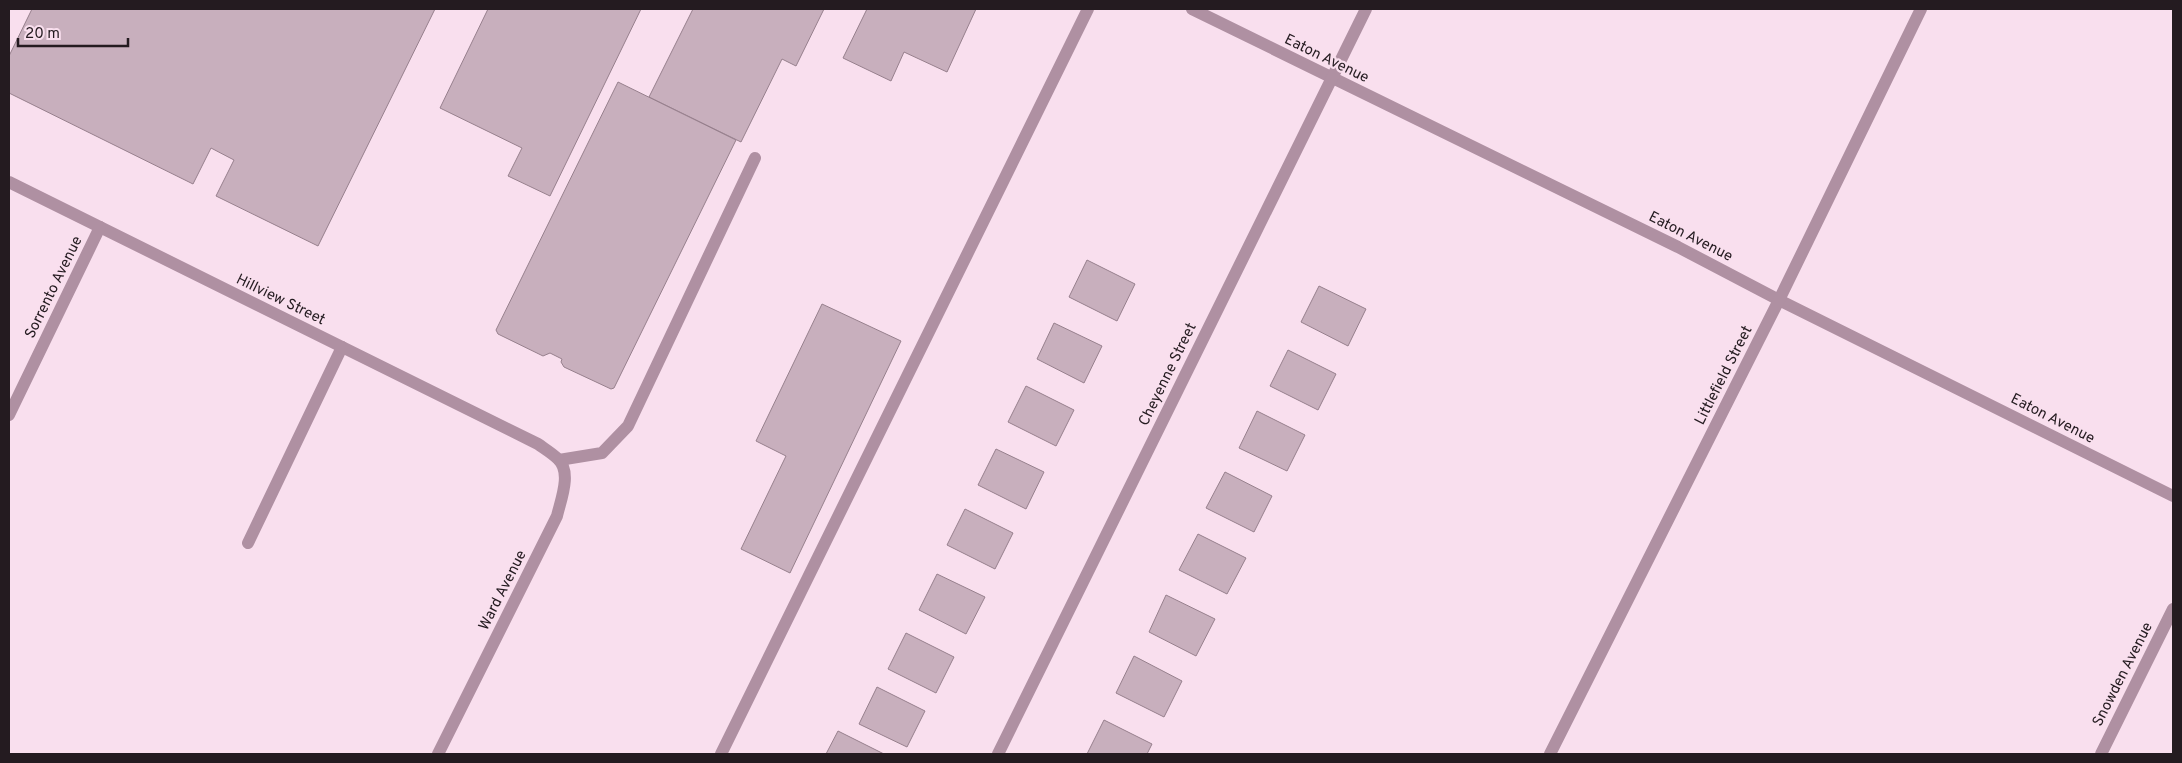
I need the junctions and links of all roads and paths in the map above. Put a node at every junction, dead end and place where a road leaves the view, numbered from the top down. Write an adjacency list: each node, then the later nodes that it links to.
1 (1088, 9): 17 (street)
2 (1192, 9): 5 (street, Eaton Avenue)
3 (1366, 9): 5 (street, Cheyenne Street)
4 (1921, 9): 9 (street, Littlefield Street)
5 (1331, 78): 9 (street, Eaton Avenue); 18 (street, Cheyenne Street)
6 (756, 158): 12 (street)
7 (9, 182): 8 (street, Hillview Street)
8 (100, 227): 10 (street, Hillview Street); 11 (street, Sorrento Avenue)
9 (1779, 300): 13 (street, Eaton Avenue); 19 (street, Littlefield Street)
10 (342, 347): 12 (street, Hillview Street); 14 (street)
11 (9, 415)
12 (559, 460): 16 (street, Ward Avenue)
13 (2173, 496)
14 (248, 543)
15 (2173, 609): 20 (street, Snowden Avenue)
16 (438, 754)
17 (721, 754)
18 (998, 754)
19 (1550, 754)
20 (2101, 754)

